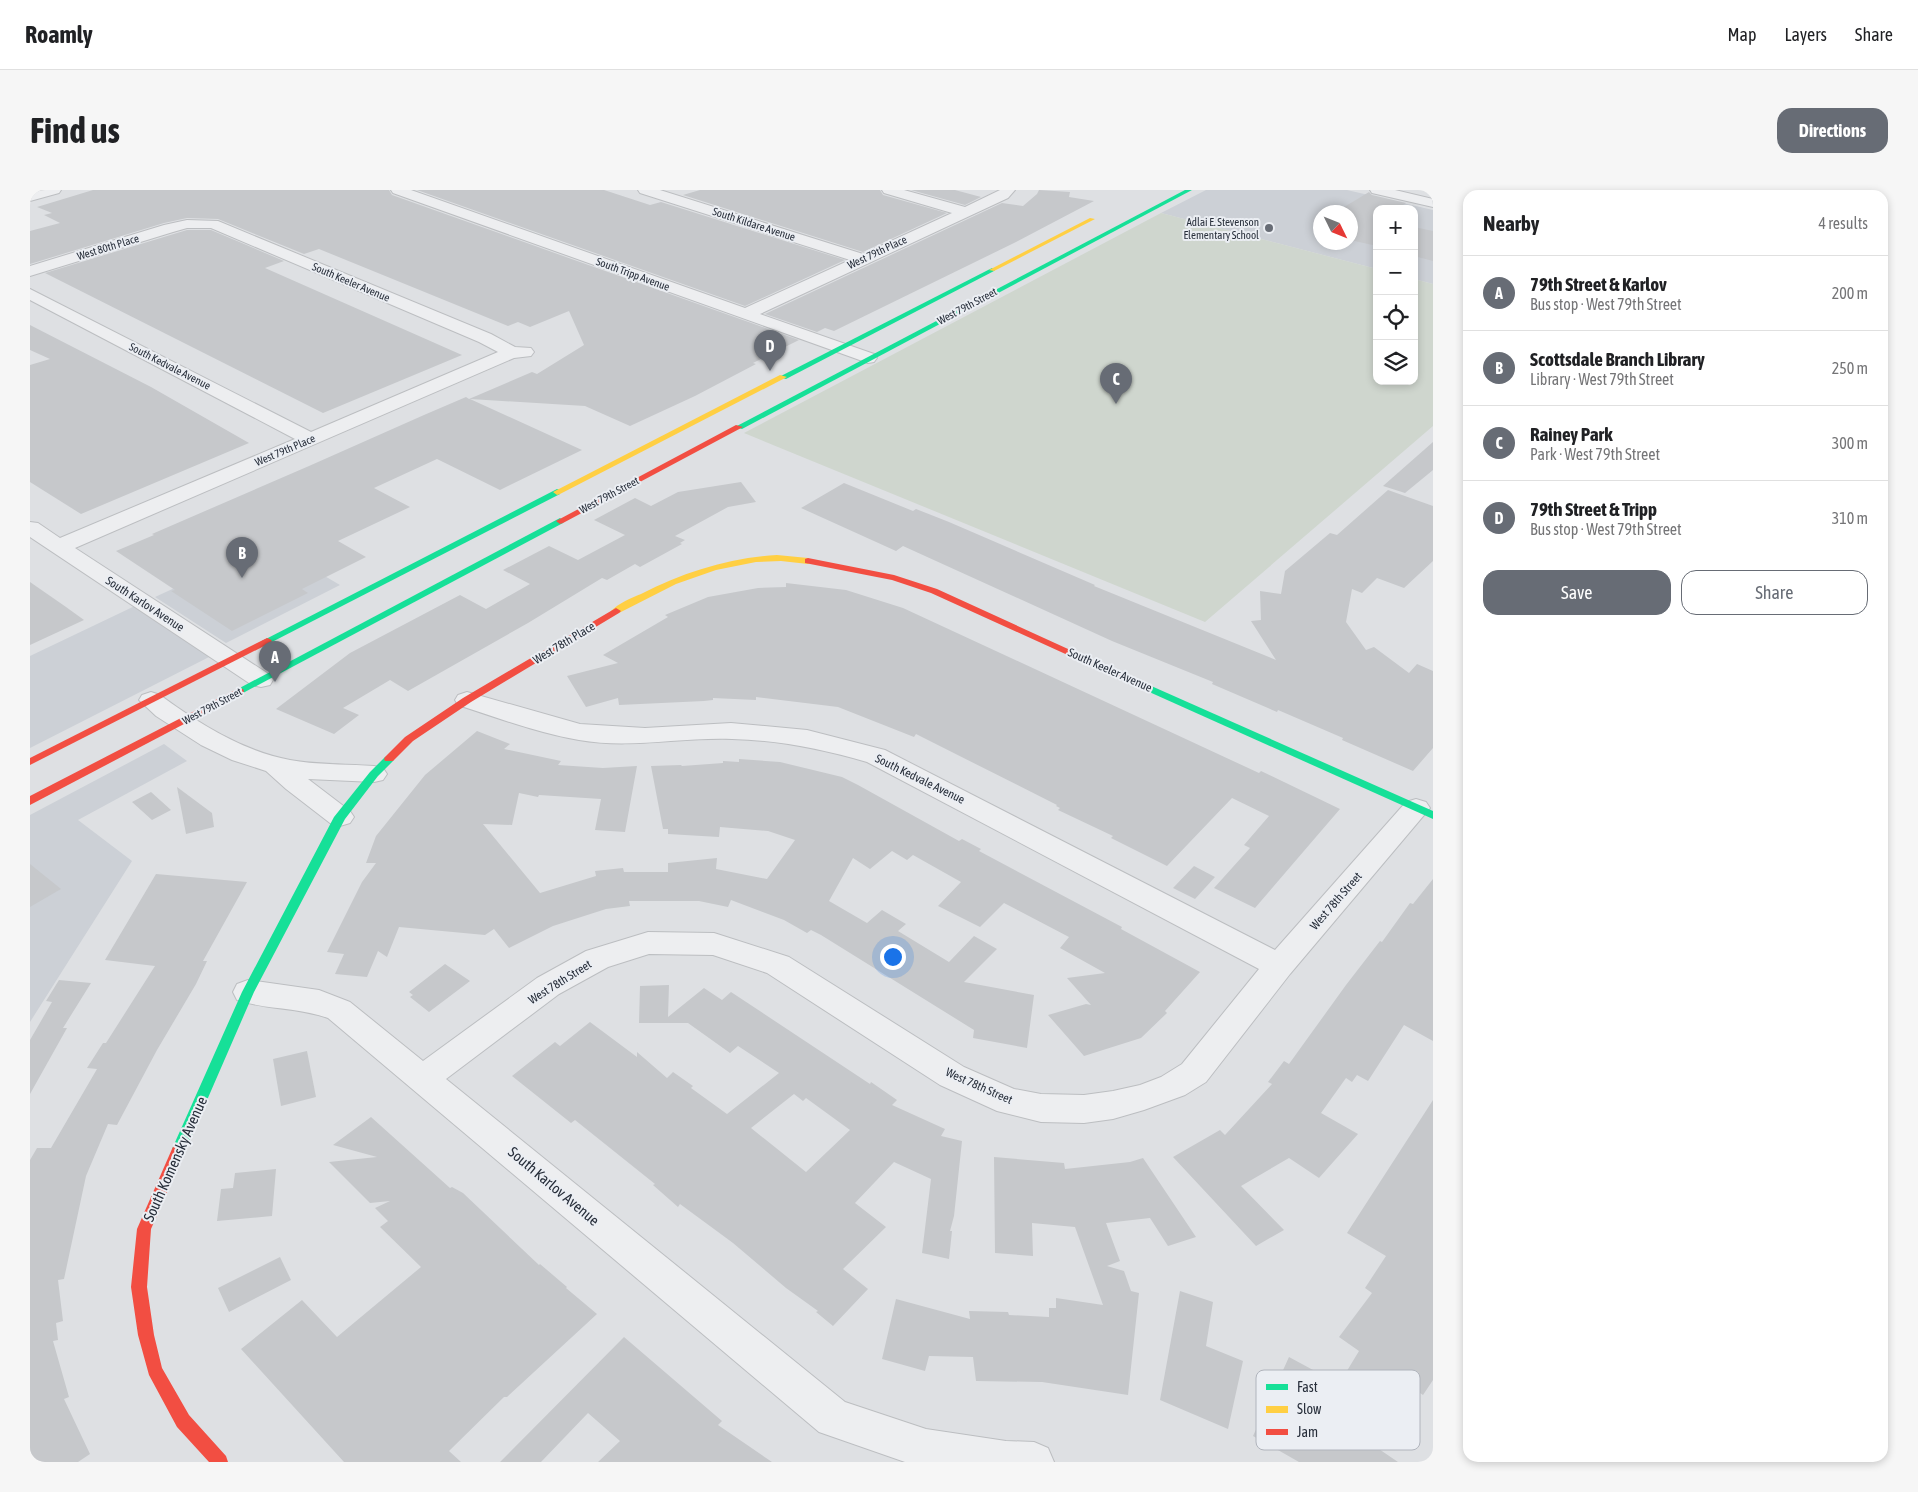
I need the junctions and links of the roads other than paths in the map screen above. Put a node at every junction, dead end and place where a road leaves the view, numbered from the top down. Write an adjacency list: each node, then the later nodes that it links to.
1 (54, 190): 8 (street)
2 (398, 190): 16 (street, South Tripp Avenue)
3 (645, 190): 13 (street, South Kildare Avenue)
4 (889, 190): 10 (street)
5 (1008, 190): 10 (street, West 79th Place)
6 (1189, 190): 19 (main road, West 79th Street)
7 (1377, 190): 9 (street)
8 (30, 197)
9 (1433, 203)
10 (965, 212): 13 (street, West 79th Place)
11 (1106, 212): 17 (main road, West 79th Street)
12 (187, 224): 14 (street, West 80th Place); 18 (street, South Keeler Avenue)
13 (862, 259): 16 (street, West 79th Place)
14 (30, 272)
15 (30, 294): 20 (street, South Kedvale Avenue)
16 (746, 314): 17 (street, South Tripp Avenue)
17 (841, 348): 19 (street, South Tripp Avenue); 24 (main road, West 79th Street)
18 (518, 352): 20 (street, West 79th Place)
19 (868, 358): 25 (main road, West 79th Street)
20 (310, 439): 22 (street, West 79th Place)
21 (30, 528): 22 (street, South Karlov Avenue)
22 (58, 547): 24 (street, South Karlov Avenue)
23 (777, 558): 27 (main road, West 78th Place); 33 (main road, South Keeler Avenue)
24 (230, 660): 25 (street, South Karlov Avenue); 26 (main road, West 79th Street)
25 (261, 680): 28 (main road, West 79th Street)
26 (151, 700): 28 (street); 29 (main road, West 79th Street)
27 (467, 700): 31 (main road, West 78th Place); 35 (street, South Kedvale Avenue)
28 (180, 723): 30 (street); 32 (main road, West 79th Street)
29 (30, 762)
30 (276, 766): 31 (street); 34 (street)
31 (374, 774): 34 (main road)
32 (30, 802)
33 (1425, 812): 35 (street, West 78th Street)
34 (340, 817): 36 (main road)
35 (1279, 966): 37 (street, West 78th Street)
36 (248, 992): 37 (street, South Karlov Avenue); 38 (main road, South Komensky Avenue)
37 (424, 1078): 39 (street, South Karlov Avenue)
38 (220, 1462)
39 (1034, 1462)

